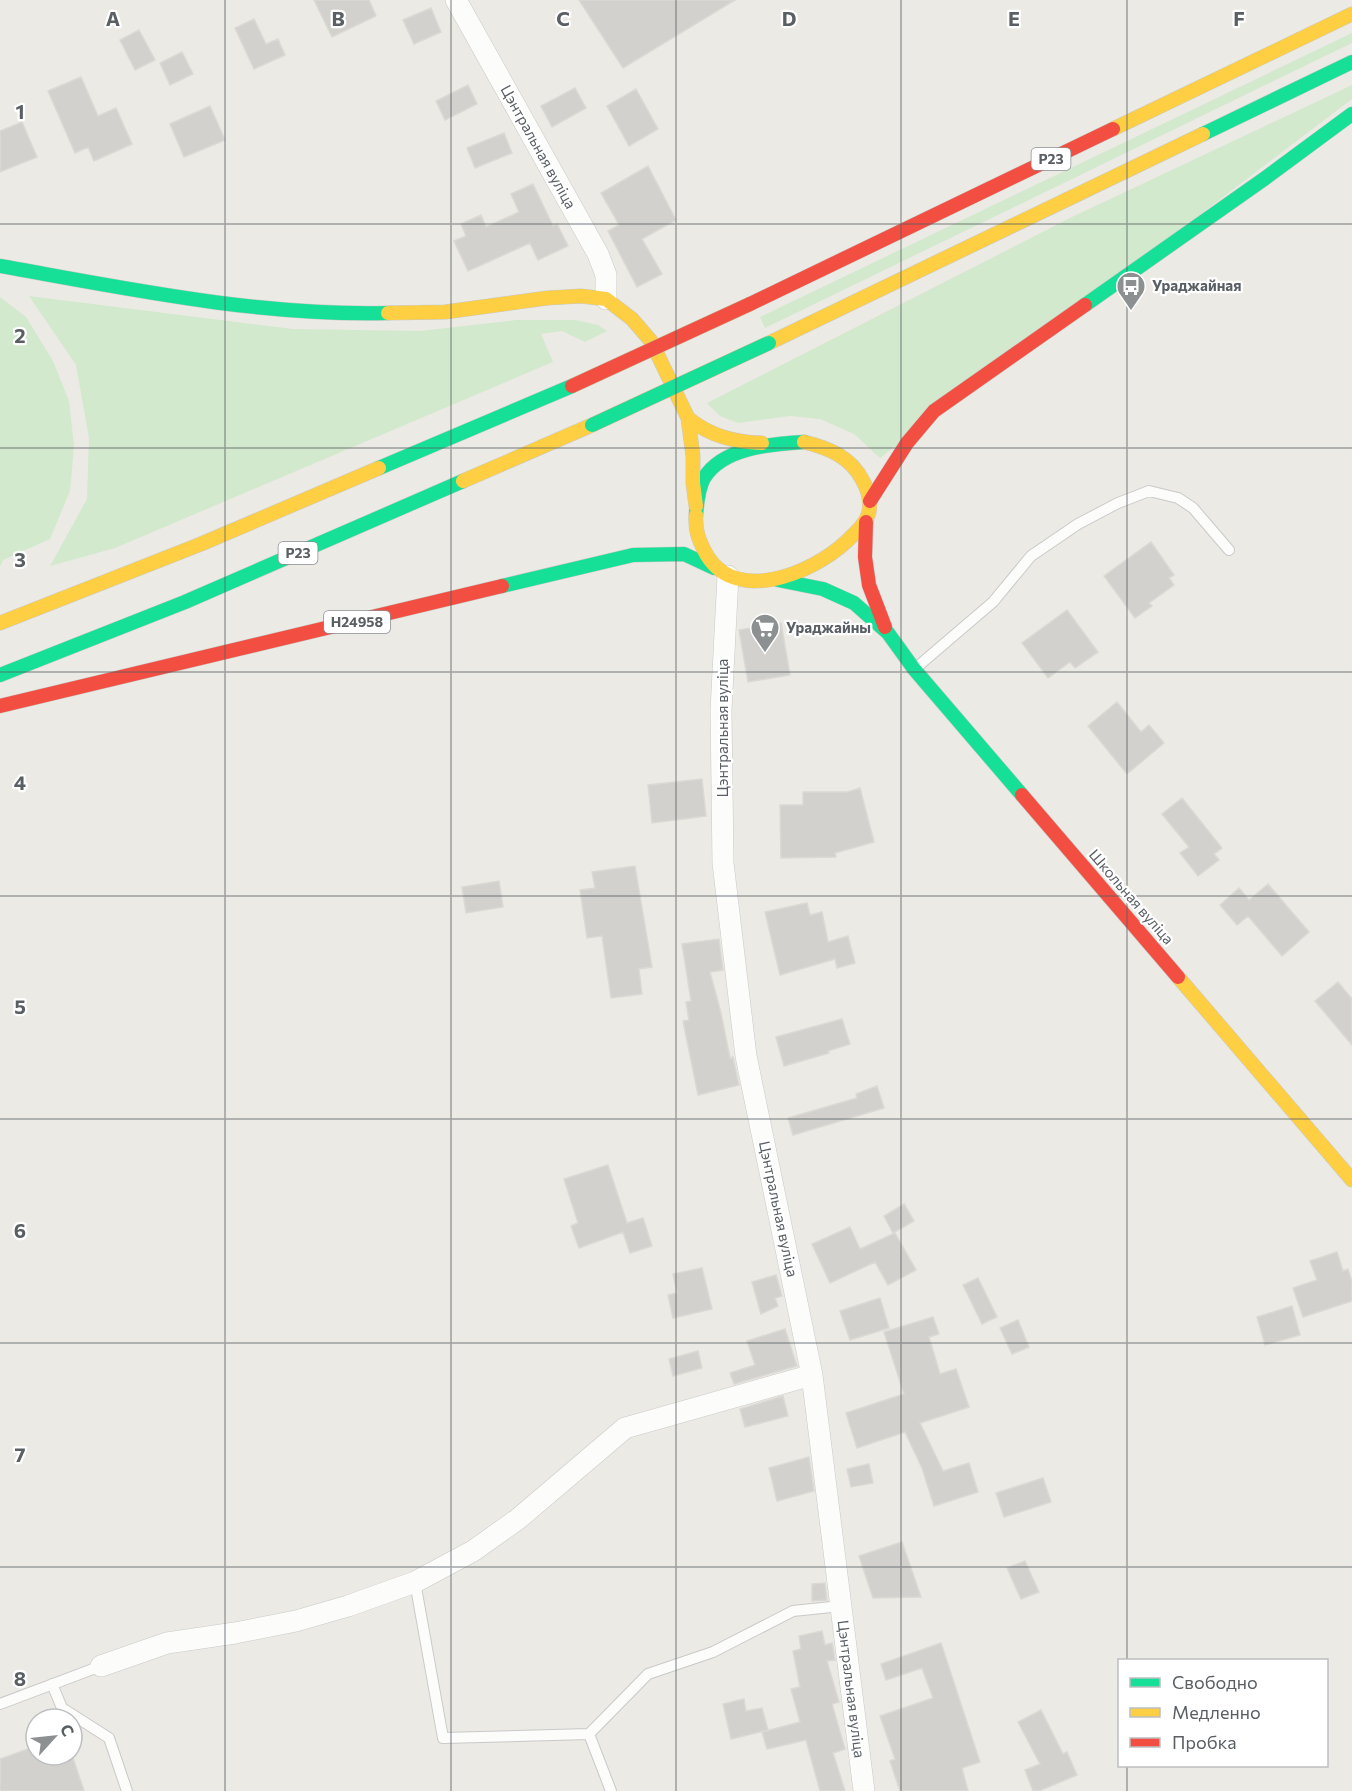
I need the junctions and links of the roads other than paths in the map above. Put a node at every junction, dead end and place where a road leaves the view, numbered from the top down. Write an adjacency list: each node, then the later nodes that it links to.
1 (456, 0): 6 (street, Цэнтральная вуліца)
2 (1352, 14): 15 (main road, Р23, bridge)
3 (1352, 62): 18 (main road, Р23, bridge)
4 (1352, 114): 9 (main road, Н24958)
5 (0, 266): 6 (main road)
6 (606, 299): 7 (main road)
7 (687, 418): 8 (main road); 10 (main road)
8 (778, 443): 9 (main road); 10 (main road)
9 (870, 501): 11 (main road, Н24958)
10 (696, 506): 13 (main road)
11 (866, 522): 14 (main road, Н24958); 16 (main road, Н24958)
12 (1229, 550): 17 (lane)
13 (721, 572): 14 (main road, Н24958); 19 (main road, Н24958); 21 (street, Цэнтральная вуліца)
14 (778, 580): 16 (main road, Н24958)
15 (0, 623)
16 (888, 633): 17 (main road, Школьная вуліца / Н24958)
17 (914, 669): 20 (main road, Школьная вуліца / Н24958)
18 (0, 675)
19 (0, 706)
20 (1352, 1180)
21 (812, 1375): 22 (street); 23 (street, Цэнтральная вуліца)
22 (415, 1582): 24 (street); 27 (lane)
23 (841, 1606): 27 (lane); 30 (street, Цэнтральная вуліца)
24 (101, 1666): 25 (lane)
25 (52, 1684): 26 (lane); 28 (lane)
26 (0, 1704)
27 (589, 1734): 29 (lane)
28 (127, 1791)
29 (611, 1791)
30 (864, 1791)

